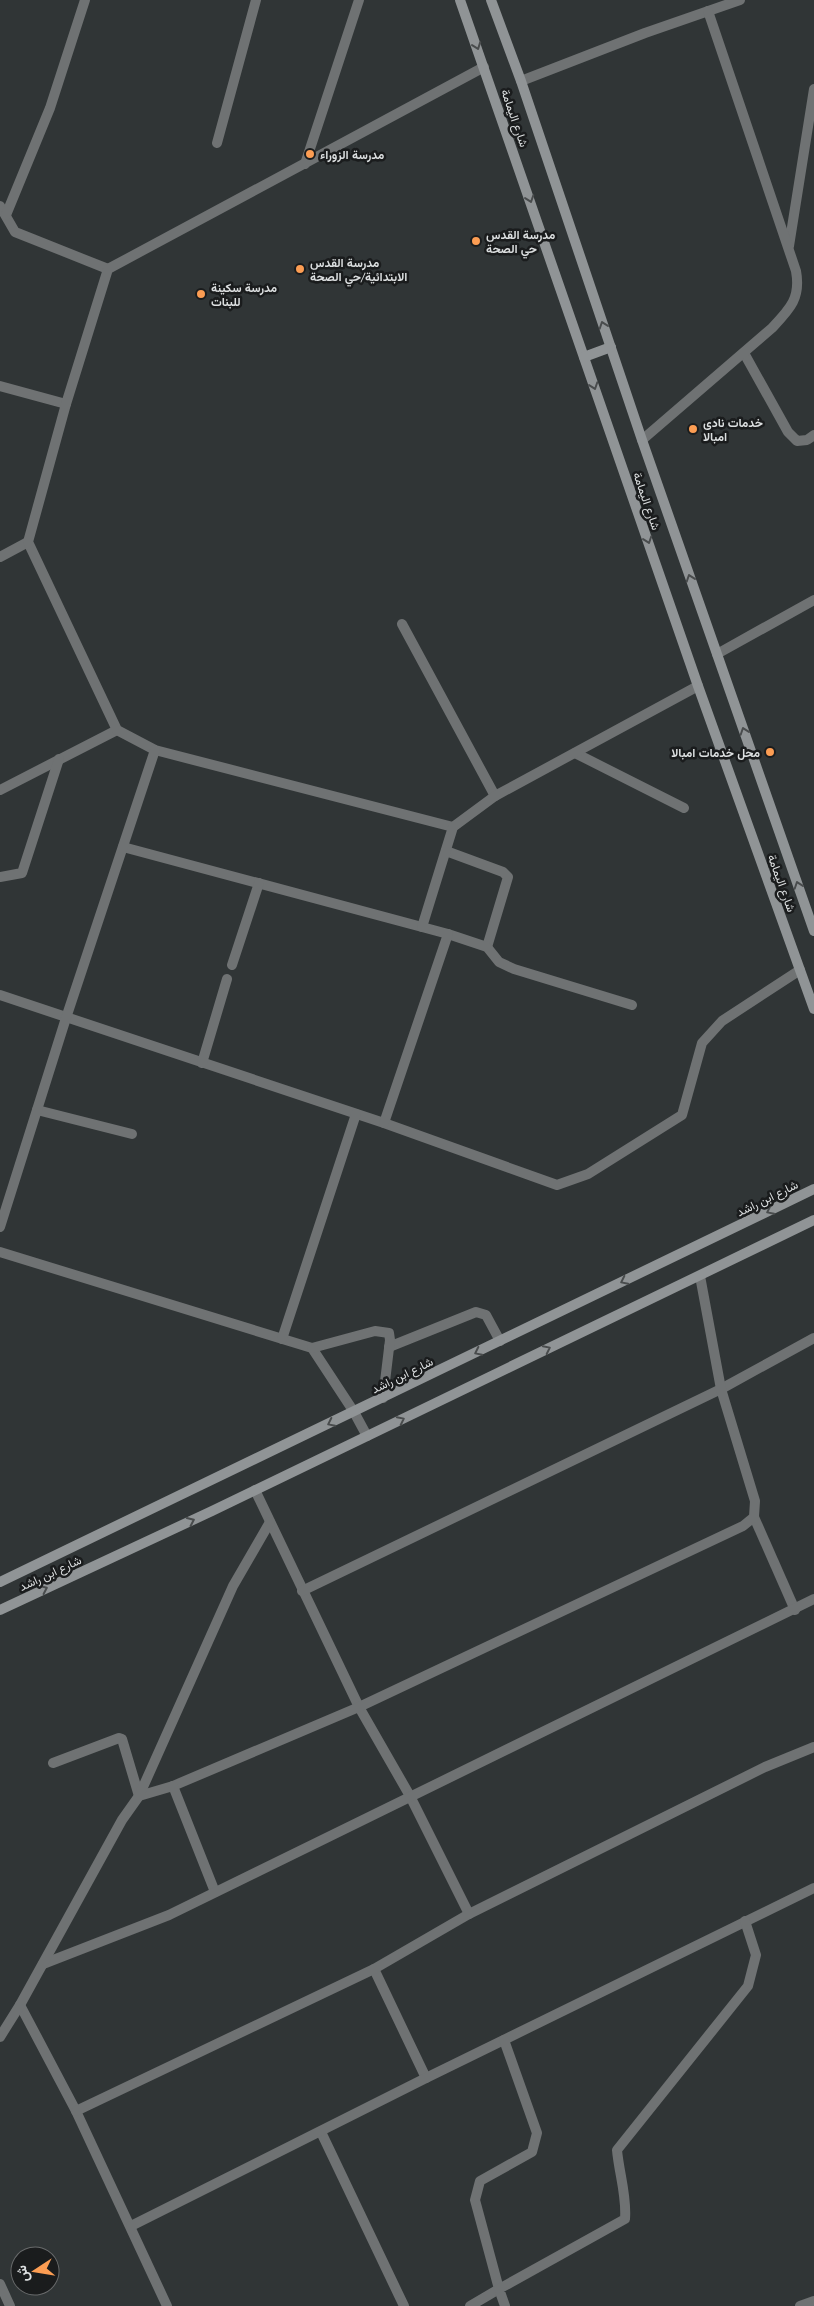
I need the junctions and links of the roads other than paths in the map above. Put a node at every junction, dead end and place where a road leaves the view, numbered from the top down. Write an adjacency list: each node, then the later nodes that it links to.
1 (85, 0): 13 (street)
2 (256, 0): 11 (street)
3 (359, 0): 12 (street)
4 (460, 0): 8 (main road, شارع اليمامة, one-way to 8)
5 (491, 0): 9 (main road, شارع اليمامة)
6 (740, 0): 7 (street)
7 (708, 11): 9 (street); 14 (street)
8 (484, 67): 12 (street); 18 (main road, شارع اليمامة, one-way to 18)
9 (520, 81): 16 (main road, شارع اليمامة, one-way to 9)
10 (814, 89): 14 (street)
11 (217, 142)
12 (305, 164): 15 (street)
13 (3, 210): 15 (street)
14 (788, 247): 17 (street)
15 (108, 270): 20 (street)
16 (610, 347): 18 (main road); 22 (main road, شارع اليمامة)
17 (744, 353): 21 (street); 22 (street)
18 (584, 356): 28 (main road, شارع اليمامة, one-way to 28)
19 (0, 386): 20 (street)
20 (66, 404): 23 (street)
21 (814, 434)
22 (642, 440): 27 (main road, شارع اليمامة, one-way to 22)
23 (28, 542): 24 (street); 29 (street)
24 (0, 557)
25 (814, 600): 27 (street)
26 (402, 624): 34 (street)
27 (717, 654): 42 (main road, شارع اليمامة, one-way to 27)
28 (698, 686): 31 (street); 46 (main road, شارع اليمامة)
29 (117, 730): 30 (street); 32 (street)
30 (155, 750): 36 (street); 37 (street)
31 (575, 753): 34 (street); 35 (street)
32 (58, 759): 33 (street); 39 (street)
33 (0, 790)
34 (495, 796): 36 (street)
35 (684, 808)
36 (453, 827): 38 (street)
37 (123, 848): 40 (street); 51 (street)
38 (446, 851): 41 (street); 44 (street)
39 (0, 877)
40 (259, 884): 41 (street); 45 (street)
41 (422, 927): 43 (street)
42 (814, 931)
43 (448, 934): 44 (street); 55 (street)
44 (487, 947): 49 (street)
45 (232, 965)
46 (800, 970): 50 (main road, شارع اليمامة); 55 (street)
47 (227, 979): 52 (street)
48 (0, 995): 51 (street)
49 (632, 1005)
50 (814, 1009)
51 (66, 1018): 52 (street); 53 (street)
52 (202, 1062): 54 (street)
53 (37, 1110): 56 (street); 61 (street)
54 (356, 1114): 55 (street); 65 (street)
55 (384, 1123)
56 (132, 1134)
57 (814, 1189): 66 (main road, شارع ابن راشد, one-way to 66)
58 (814, 1220): 59 (main road, شارع ابن راشد)
59 (803, 1226): 60 (main road); 63 (main road, شارع ابن راشد)
60 (814, 1226)
61 (0, 1227)
62 (0, 1252): 65 (street)
63 (700, 1276): 69 (street); 72 (main road, شارع ابن راشد, one-way to 63)
64 (814, 1338): 69 (street)
65 (282, 1339): 68 (street)
66 (500, 1341): 67 (street); 70 (main road, شارع ابن راشد, one-way to 70)
67 (389, 1347): 68 (street); 70 (street)
68 (312, 1348): 71 (street)
69 (721, 1389): 74 (street); 77 (street)
70 (383, 1398): 71 (main road, شارع ابن راشد)
71 (354, 1412): 72 (street); 76 (main road, شارع ابن راشد, one-way to 76)
72 (367, 1436): 73 (main road, شارع ابن راشد)
73 (255, 1490): 75 (street); 79 (main road, شارع ابن راشد, one-way to 73)
74 (754, 1517): 80 (street); 81 (street)
75 (270, 1522): 77 (street); 85 (street)
76 (0, 1582)
77 (302, 1591): 81 (street)
78 (814, 1600): 80 (street)
79 (0, 1610)
80 (794, 1610): 86 (street)
81 (359, 1706): 84 (street); 86 (street)
82 (814, 1747): 89 (street)
83 (53, 1763): 85 (street)
84 (173, 1786): 85 (street); 88 (street)
85 (139, 1796): 91 (street)
86 (410, 1796): 88 (street); 89 (street)
87 (814, 1888): 90 (street)
88 (216, 1892): 91 (street)
89 (468, 1914): 92 (street)
90 (745, 1921): 95 (street); 101 (street)
91 (43, 1964): 93 (street)
92 (374, 1969): 96 (street); 97 (street)
93 (20, 2005): 94 (street); 97 (street)
94 (0, 2036)
95 (504, 2040): 96 (street); 101 (street)
96 (426, 2078): 98 (street)
97 (76, 2111): 99 (street)
98 (321, 2132): 99 (street); 105 (street)
99 (131, 2226): 104 (street)
100 (0, 2284): 103 (street)
101 (499, 2289): 106 (street); 107 (street)
102 (814, 2301): 108 (street)
103 (10, 2306)
104 (168, 2306)
105 (404, 2306)
106 (470, 2306)
107 (505, 2306)
108 (800, 2306)

